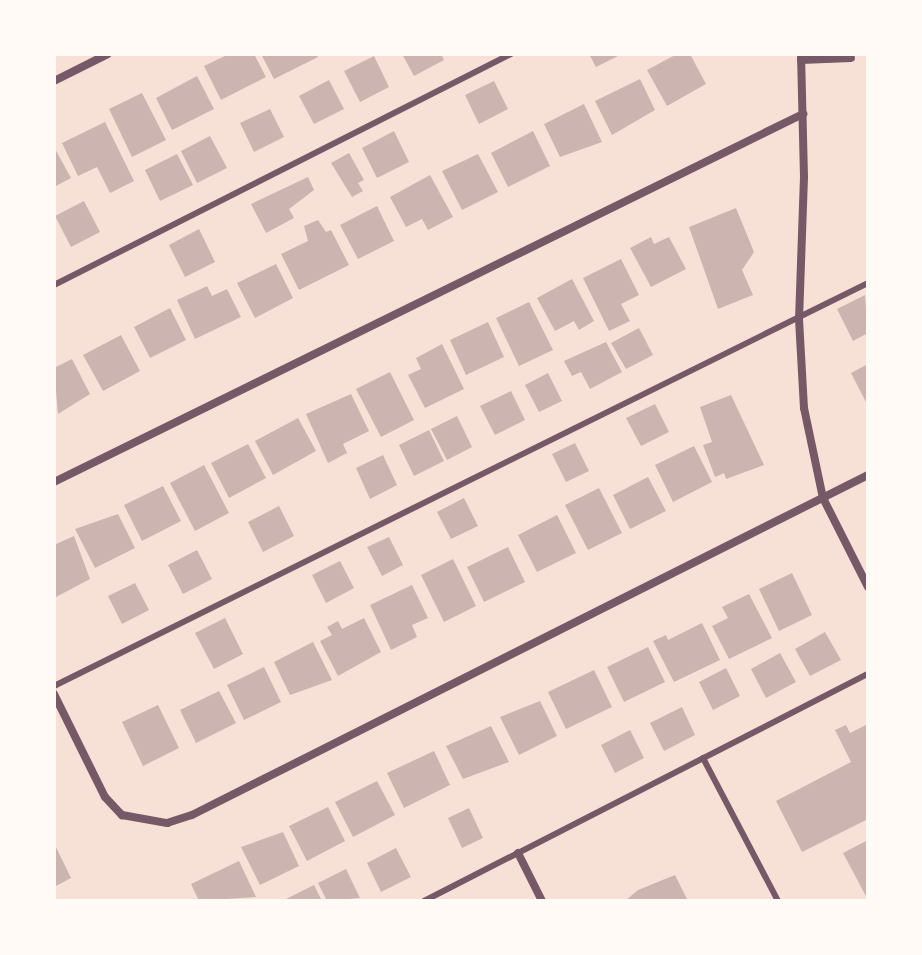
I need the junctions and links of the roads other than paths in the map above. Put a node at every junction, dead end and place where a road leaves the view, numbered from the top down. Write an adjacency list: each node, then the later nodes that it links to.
1 (108, 54): 5 (street)
2 (511, 54): 8 (lane)
3 (801, 57): 4 (street); 6 (street)
4 (851, 58)
5 (54, 81)
6 (803, 114): 9 (street); 11 (street)
7 (868, 283): 9 (lane)
8 (54, 285)
9 (799, 319): 12 (street); 15 (lane)
10 (868, 475): 12 (street)
11 (54, 482)
12 (823, 498): 13 (street); 16 (street)
13 (868, 587)
14 (868, 674): 17 (lane)
15 (54, 686)
16 (54, 694)
17 (703, 758): 18 (lane); 21 (lane)
18 (518, 853): 19 (lane); 20 (street)
19 (424, 901)
20 (542, 901)
21 (778, 901)

